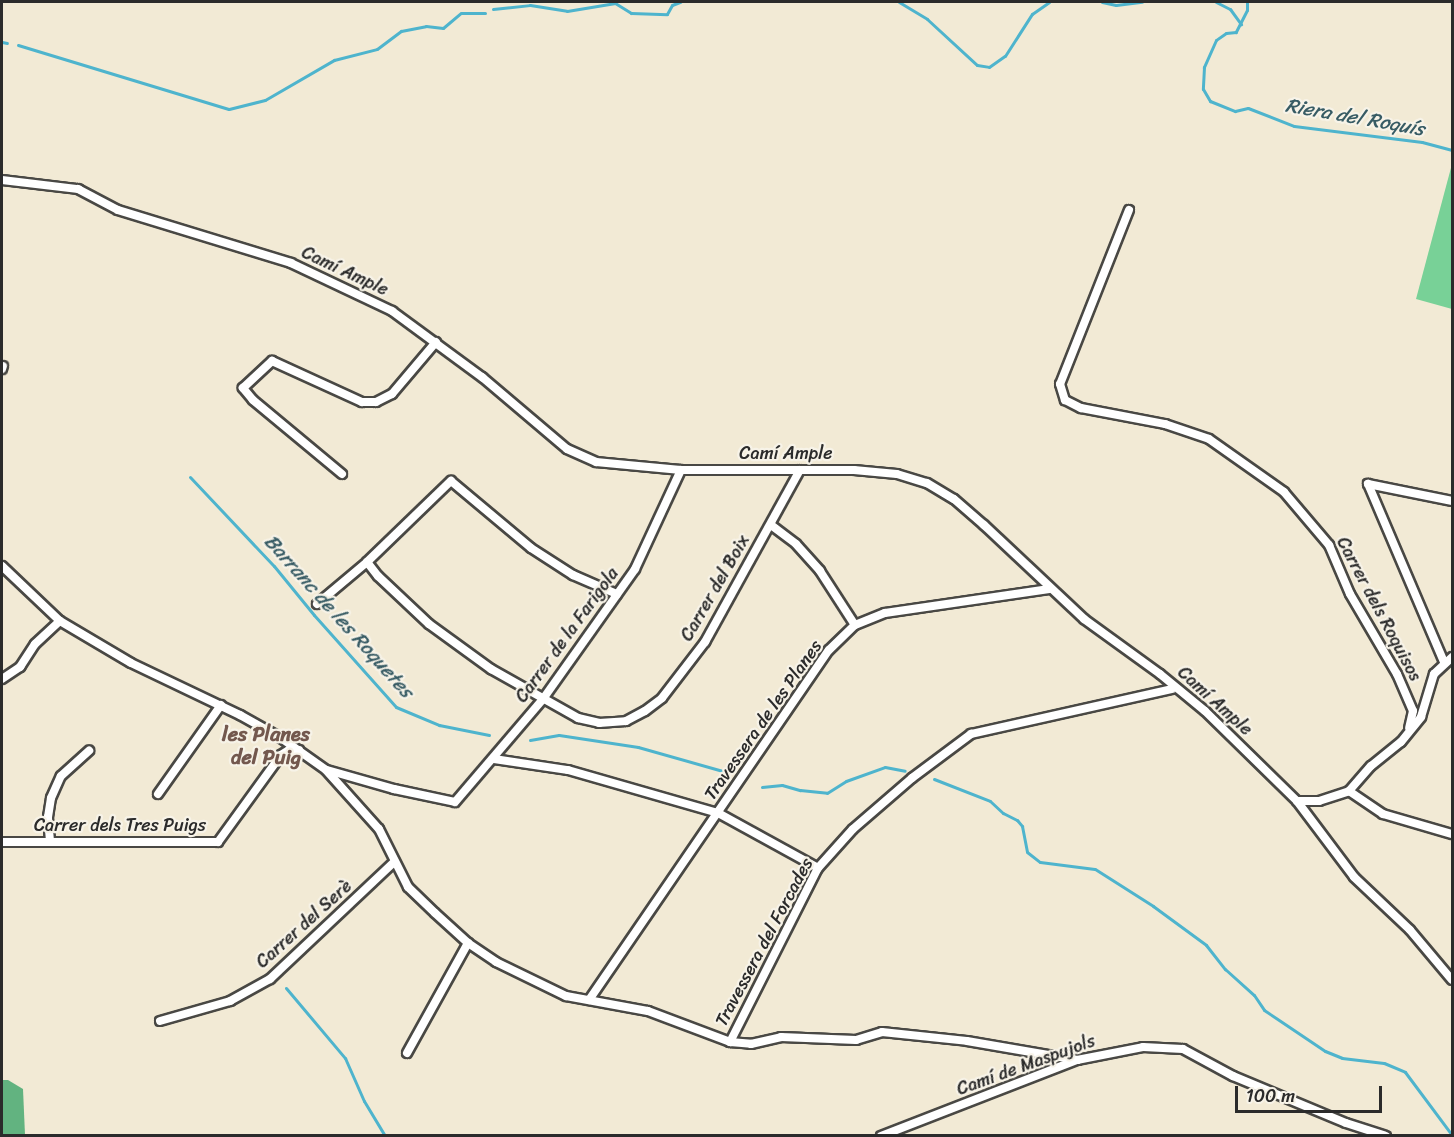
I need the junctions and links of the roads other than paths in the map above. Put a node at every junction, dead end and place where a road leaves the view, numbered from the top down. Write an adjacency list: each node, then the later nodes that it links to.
1 (2, 180): 3 (street, Camí Ample)
2 (1129, 210): 21 (street, Carrer dels Roquisos)
3 (436, 342): 4 (street, Camí Ample); 6 (street)
4 (681, 470): 5 (street, Camí Ample); 12 (street, Carrer de la Farigola)
5 (800, 470): 8 (street, Carrer del Boix); 11 (street, Camí Ample)
6 (342, 474)
7 (1452, 501): 16 (street)
8 (771, 525): 15 (street); 19 (street, Carrer del Boix)
9 (367, 562): 12 (street); 13 (street); 19 (street, Carrer del Boix)
10 (2, 566): 14 (street)
11 (1049, 589): 15 (street, Travessera de les Planes); 28 (street, Camí Ample)
12 (616, 594): 19 (street, Carrer de la Farigola)
13 (317, 604)
14 (60, 621): 17 (street); 20 (street)
15 (855, 625): 29 (street, Travessera de les Planes)
16 (1448, 660): 21 (street)
17 (2, 679)
18 (1172, 689): 34 (street, Travessera del Forcades)
19 (543, 699): 24 (street, Carrer de la Farigola)
20 (221, 705): 22 (street); 27 (street)
21 (1408, 732): 26 (street)
22 (299, 750): 25 (street); 31 (street, Carrer dels Tres Puigs)
23 (89, 751): 31 (street)
24 (494, 759): 25 (street, Carrer de la Farigola); 29 (street)
25 (326, 770): 33 (street)
26 (1349, 791): 28 (street); 30 (street)
27 (158, 794)
28 (1297, 801): 36 (street, Camí Ample)
29 (718, 813): 34 (street); 37 (street, Travessera de les Planes)
30 (1452, 834)
31 (50, 841): 32 (street, Carrer dels Tres Puigs)
32 (2, 842)
33 (394, 862): 35 (street); 38 (street, Carrer del Serè)
34 (818, 868): 39 (street, Travessera del Forcades)
35 (468, 944): 37 (street); 40 (street)
36 (1452, 980)
37 (589, 1000): 39 (street)
38 (160, 1021)
39 (730, 1042): 41 (street)
40 (407, 1053)
41 (1077, 1060): 42 (street, Camí de Maspujols); 43 (street, Camí de Maspujols)
42 (881, 1136)
43 (1386, 1136)

